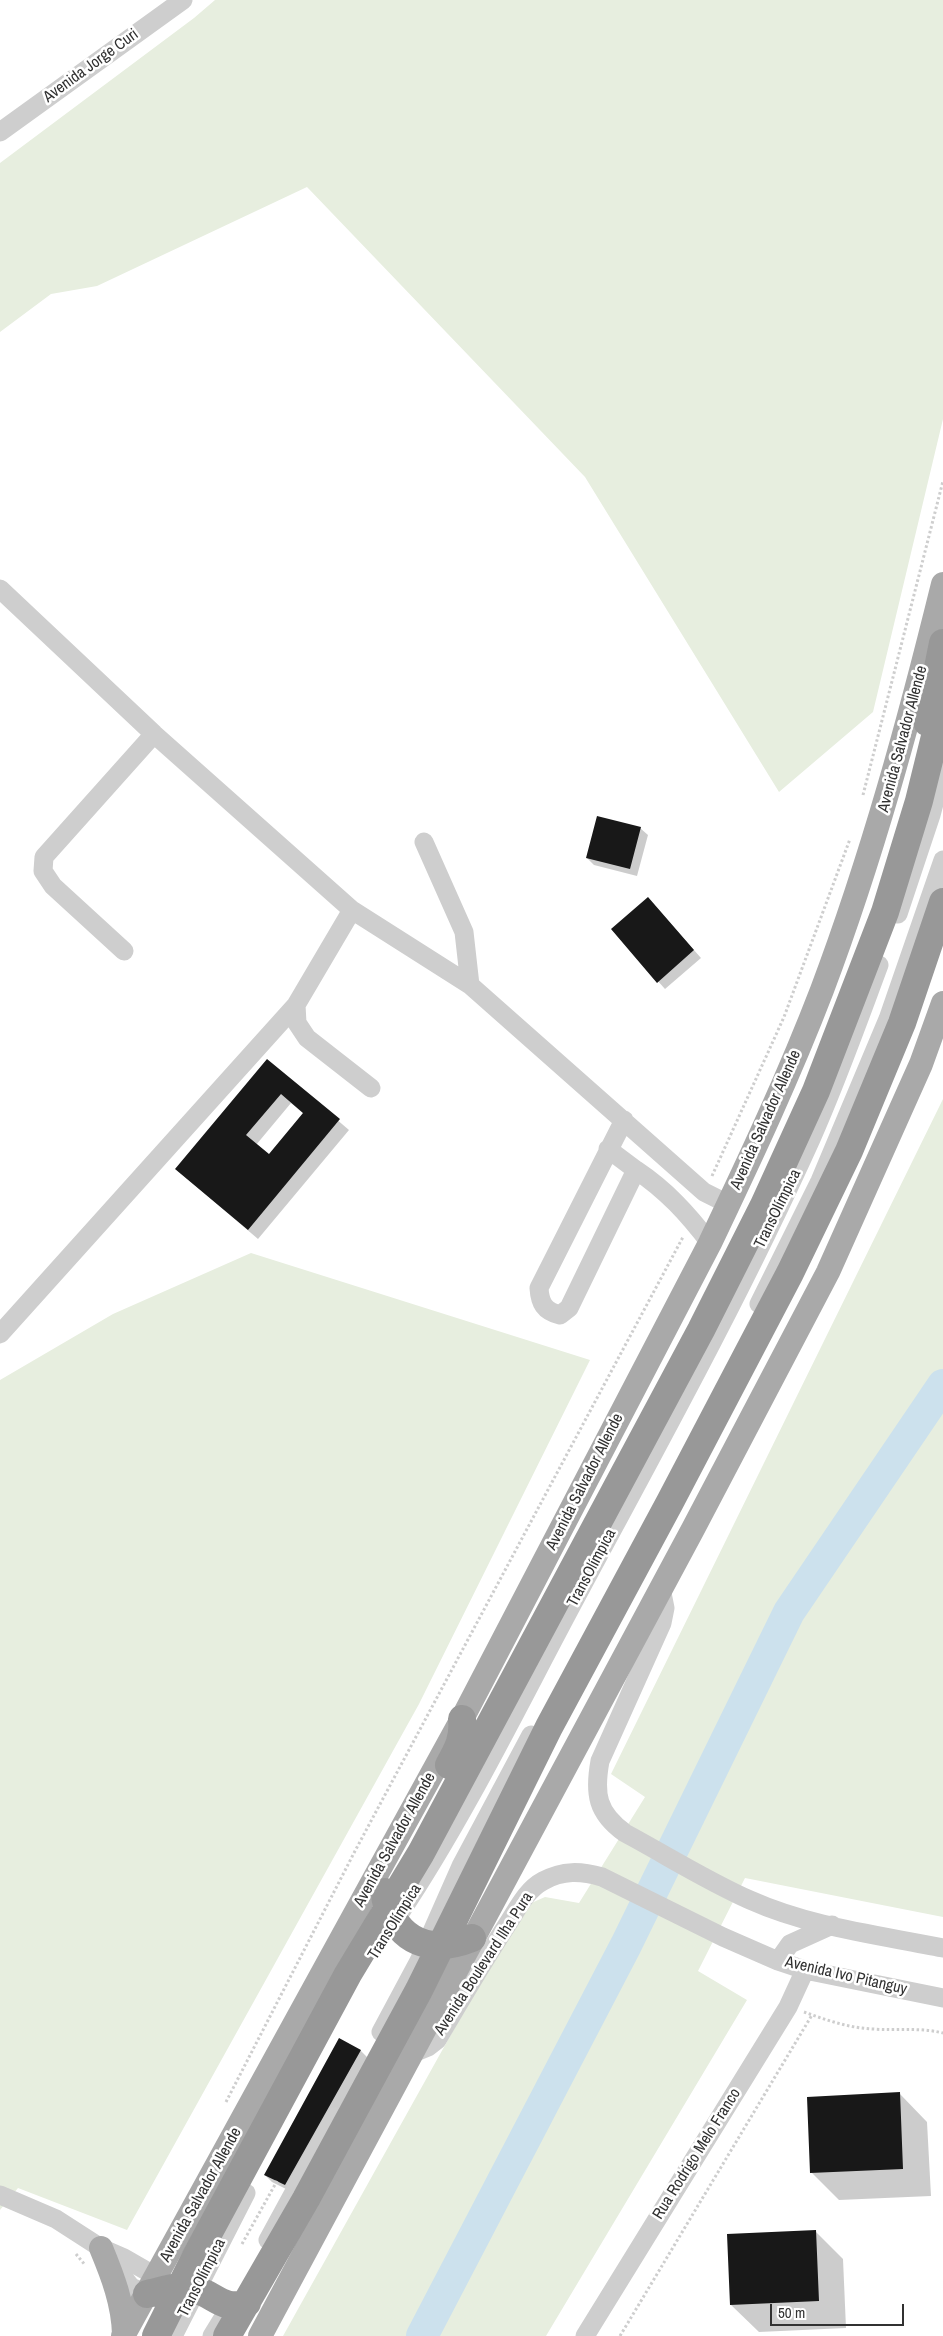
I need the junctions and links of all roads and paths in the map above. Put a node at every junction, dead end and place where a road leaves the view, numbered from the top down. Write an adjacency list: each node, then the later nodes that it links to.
1 (183, 0): 2 (street, Avenida Jorge Curi)
2 (0, 132)
3 (943, 480): 11 (path)
4 (943, 584): 26 (main road, Avenida Salvador Allende)
5 (0, 589): 8 (street)
6 (943, 643): 10 (highway)
7 (943, 704): 10 (highway, Avenida Salvador Allende)
8 (154, 734): 16 (street); 17 (street)
9 (943, 770): 32 (street, TransOlímpica)
10 (920, 800): 32 (highway, Avenida Salvador Allende)
11 (861, 802)
12 (853, 830): 25 (path)
13 (424, 842): 18 (street)
14 (943, 860): 36 (street, TransOlímpica)
15 (943, 902): 36 (highway, Avenida Salvador Allende)
16 (352, 910): 18 (street); 20 (street)
17 (124, 951)
18 (470, 985): 22 (street)
19 (943, 1002): 30 (main road)
20 (296, 1005): 21 (street); 29 (street)
21 (371, 1088)
22 (624, 1120): 23 (street); 25 (street)
23 (608, 1149): 24 (street); 24 (street)
24 (636, 1170): 27 (street)
25 (704, 1192): 26 (street)
26 (728, 1204): 28 (main road, Avenida Salvador Allende)
27 (689, 1215): 28 (street); 45 (path)
28 (710, 1243): 31 (main road, Avenida Salvador Allende)
29 (0, 1334)
30 (661, 1588): 33 (street); 35 (main road)
31 (462, 1719): 32 (highway); 50 (main road, Avenida Salvador Allende)
32 (391, 1914): 36 (highway); 50 (highway, Avenida Salvador Allende)
33 (832, 1925): 37 (street); 38 (street)
34 (723, 1937): 38 (street, Avenida Ivo Pitanguy); 44 (street, Avenida Boulevard Ilha Pura)
35 (472, 1938): 36 (highway); 44 (main road)
36 (434, 1946): 50 (highway, Avenida Salvador Allende)
37 (943, 1948)
38 (778, 1961): 39 (street, Avenida Ivo Pitanguy)
39 (805, 1970): 40 (street, Avenida Ivo Pitanguy); 41 (street, Rua Rodrigo Melo Franco)
40 (943, 1998)
41 (788, 2007): 42 (path); 54 (street, Rua Rodrigo Melo Franco)
42 (812, 2015): 43 (path); 55 (path)
43 (943, 2033)
44 (411, 2054): 53 (main road)
45 (224, 2106)
46 (277, 2182): 49 (path)
47 (0, 2195): 48 (street)
48 (101, 2248): 50 (street); 50 (main road)
49 (240, 2249)
50 (185, 2309): 51 (highway, Avenida Salvador Allende); 52 (street, TransOlímpica)
51 (156, 2336)
52 (173, 2336)
53 (260, 2336)
54 (585, 2336)
55 (620, 2336)

